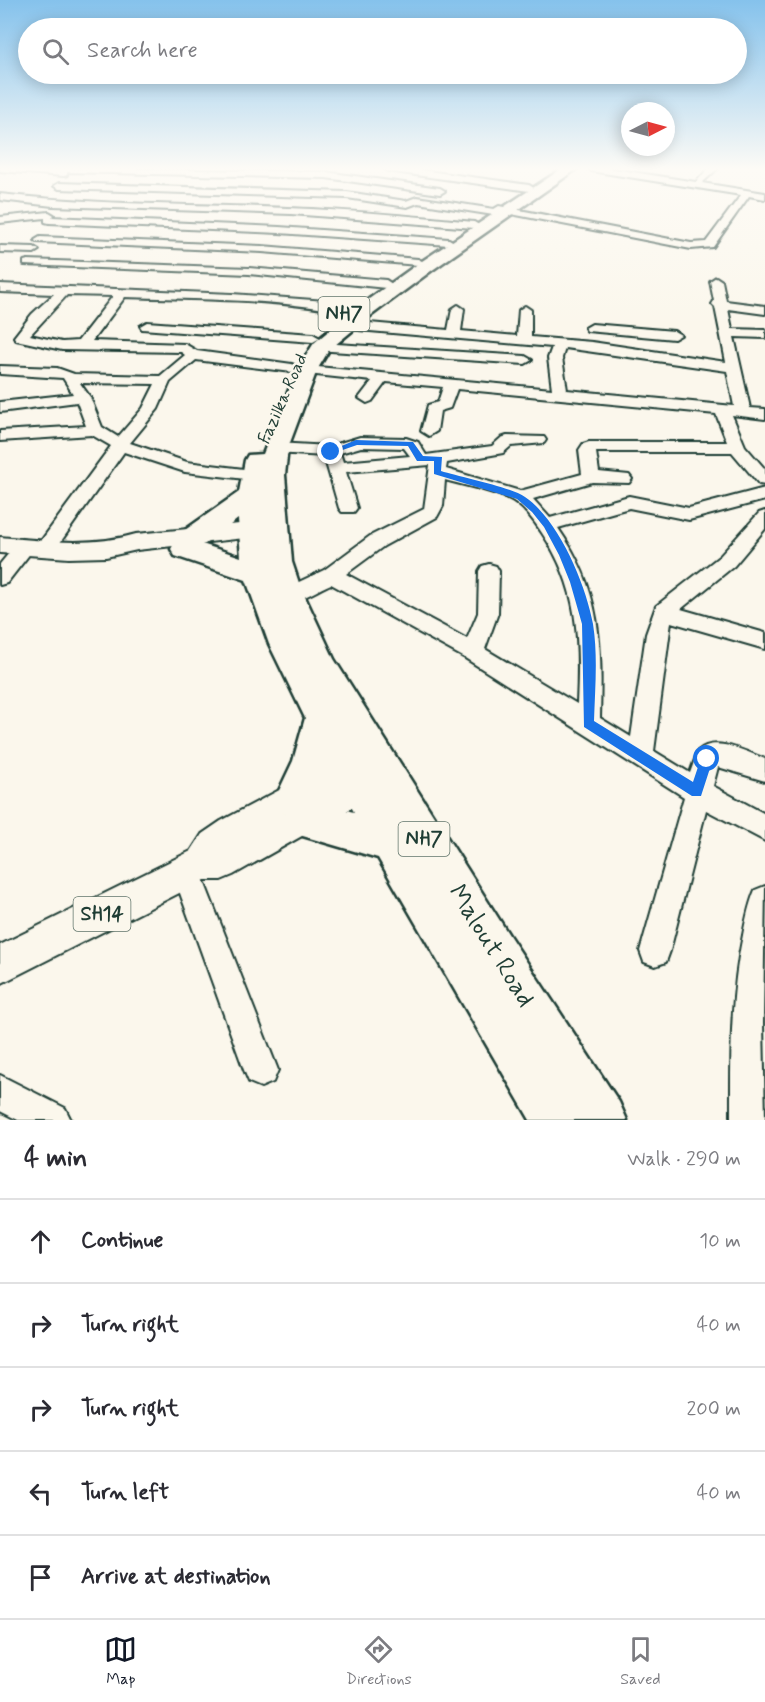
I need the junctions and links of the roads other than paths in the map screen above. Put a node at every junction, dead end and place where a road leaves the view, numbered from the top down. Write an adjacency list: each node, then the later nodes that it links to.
1 (48, 220): 16 (street)
2 (85, 220): 10 (street)
3 (217, 220): 12 (street)
4 (285, 220): 13 (street)
5 (424, 220): 11 (street)
6 (482, 220): 11 (highway, Fazilka Road / NH7)
7 (487, 220): 35 (highway, Fazilka Road / NH7)
8 (564, 220): 9 (street)
9 (727, 220)
10 (113, 222): 12 (street); 15 (street)
11 (474, 225): 14 (highway, Fazilka Road / NH7)
12 (213, 227): 13 (street); 18 (street)
13 (279, 230): 14 (street)
14 (449, 242): 22 (highway, Fazilka Road / NH7)
15 (95, 243): 16 (street); 17 (street); 21 (street)
16 (37, 245): 19 (street); 23 (street)
17 (187, 245): 18 (street); 25 (street)
18 (201, 246): 20 (street)
19 (0, 249)
20 (262, 249): 22 (street); 27 (street)
21 (82, 257)
22 (418, 262): 26 (highway, Fazilka Road / NH7)
23 (19, 281): 25 (street); 28 (street); 29 (street)
24 (716, 281): 31 (street)
25 (157, 282): 27 (street); 27 (street); 30 (street)
26 (386, 284): 27 (street); 35 (highway, Fazilka Road / NH7)
27 (240, 285): 35 (street)
28 (0, 288)
29 (64, 291): 30 (street); 44 (street)
30 (121, 294): 44 (street)
31 (718, 304): 34 (street); 37 (street)
32 (458, 309): 38 (street)
33 (525, 310): 41 (street)
34 (765, 310)
35 (348, 317): 38 (street); 42 (highway, Fazilka Road / NH7)
36 (147, 326): 42 (street)
37 (725, 333): 39 (street); 49 (street)
38 (454, 334): 41 (street)
39 (765, 334)
40 (674, 335): 45 (street)
41 (524, 339): 43 (street)
42 (317, 343): 46 (street); 50 (highway, Fazilka Road / NH7)
43 (560, 343): 45 (street); 57 (street)
44 (82, 345): 47 (street)
45 (592, 346): 49 (street)
46 (361, 350): 48 (street); 52 (street)
47 (193, 355): 50 (street); 55 (street)
48 (525, 360)
49 (732, 367): 62 (street)
50 (300, 369): 52 (street); 70 (highway, Fazilka Road / NH7); 77 (highway, Fazilka Road / NH7)
51 (0, 370): 53 (street)
52 (352, 375): 54 (street)
53 (72, 378): 55 (street); 58 (street)
54 (381, 379): 56 (street); 59 (street)
55 (164, 380): 68 (street)
56 (451, 384): 57 (street); 65 (street)
57 (560, 394): 61 (street)
58 (83, 397): 60 (street); 64 (street)
59 (367, 399)
60 (0, 407)
61 (723, 409): 62 (street); 69 (street)
62 (743, 412): 63 (street)
63 (765, 414)
64 (95, 430): 66 (street); 68 (street)
65 (429, 431)
66 (0, 436)
67 (538, 440): 73 (street)
68 (120, 445): 77 (street); 85 (street)
69 (737, 447): 74 (street); 76 (street)
70 (276, 448): 72 (street); 86 (highway, Fazilka Road / NH7)
71 (420, 459): 72 (street); 72 (street); 73 (street)
72 (334, 460): 80 (street)
73 (438, 466): 79 (street); 88 (street)
74 (591, 477): 75 (street); 79 (street)
75 (623, 479)
76 (765, 480)
77 (253, 485): 83 (highway); 86 (highway, Fazilka Road / NH7)
78 (765, 494): 82 (street)
79 (520, 497): 82 (street)
80 (348, 508)
81 (765, 517): 90 (street)
82 (547, 525): 94 (street)
83 (190, 543): 85 (main road); 86 (highway); 86 (main road)
84 (0, 545): 85 (main road)
85 (35, 548): 89 (street)
86 (267, 553): 88 (street); 93 (highway, Malout Road / NH7); 96 (highway, Malout Road / NH7)
87 (489, 571): 92 (street)
88 (331, 575): 92 (street)
89 (0, 578)
90 (663, 612): 91 (street); 95 (street)
91 (765, 641)
92 (473, 652): 94 (street)
93 (323, 718): 96 (highway, Malout Road / NH7); 99 (highway)
94 (588, 724): 95 (street)
95 (641, 757): 98 (street)
96 (367, 770): 99 (main road, SH14); 101 (highway, Malout Road / NH7); 106 (highway, Malout Road / NH7)
97 (765, 770): 98 (street)
98 (697, 791): 100 (street); 104 (street)
99 (299, 808): 101 (highway); 102 (main road, SH14)
100 (765, 828)
101 (393, 844): 106 (highway, Malout Road / NH7)
102 (195, 867): 105 (main road, SH14); 107 (street)
103 (765, 900): 112 (street)
104 (656, 951)
105 (3, 957)
106 (480, 960): 110 (highway, Malout Road / NH7); 111 (highway, Malout Road / NH7)
107 (261, 1070)
108 (0, 1092): 109 (street)
109 (53, 1120)
110 (559, 1120)
111 (601, 1120)
112 (749, 1120)

